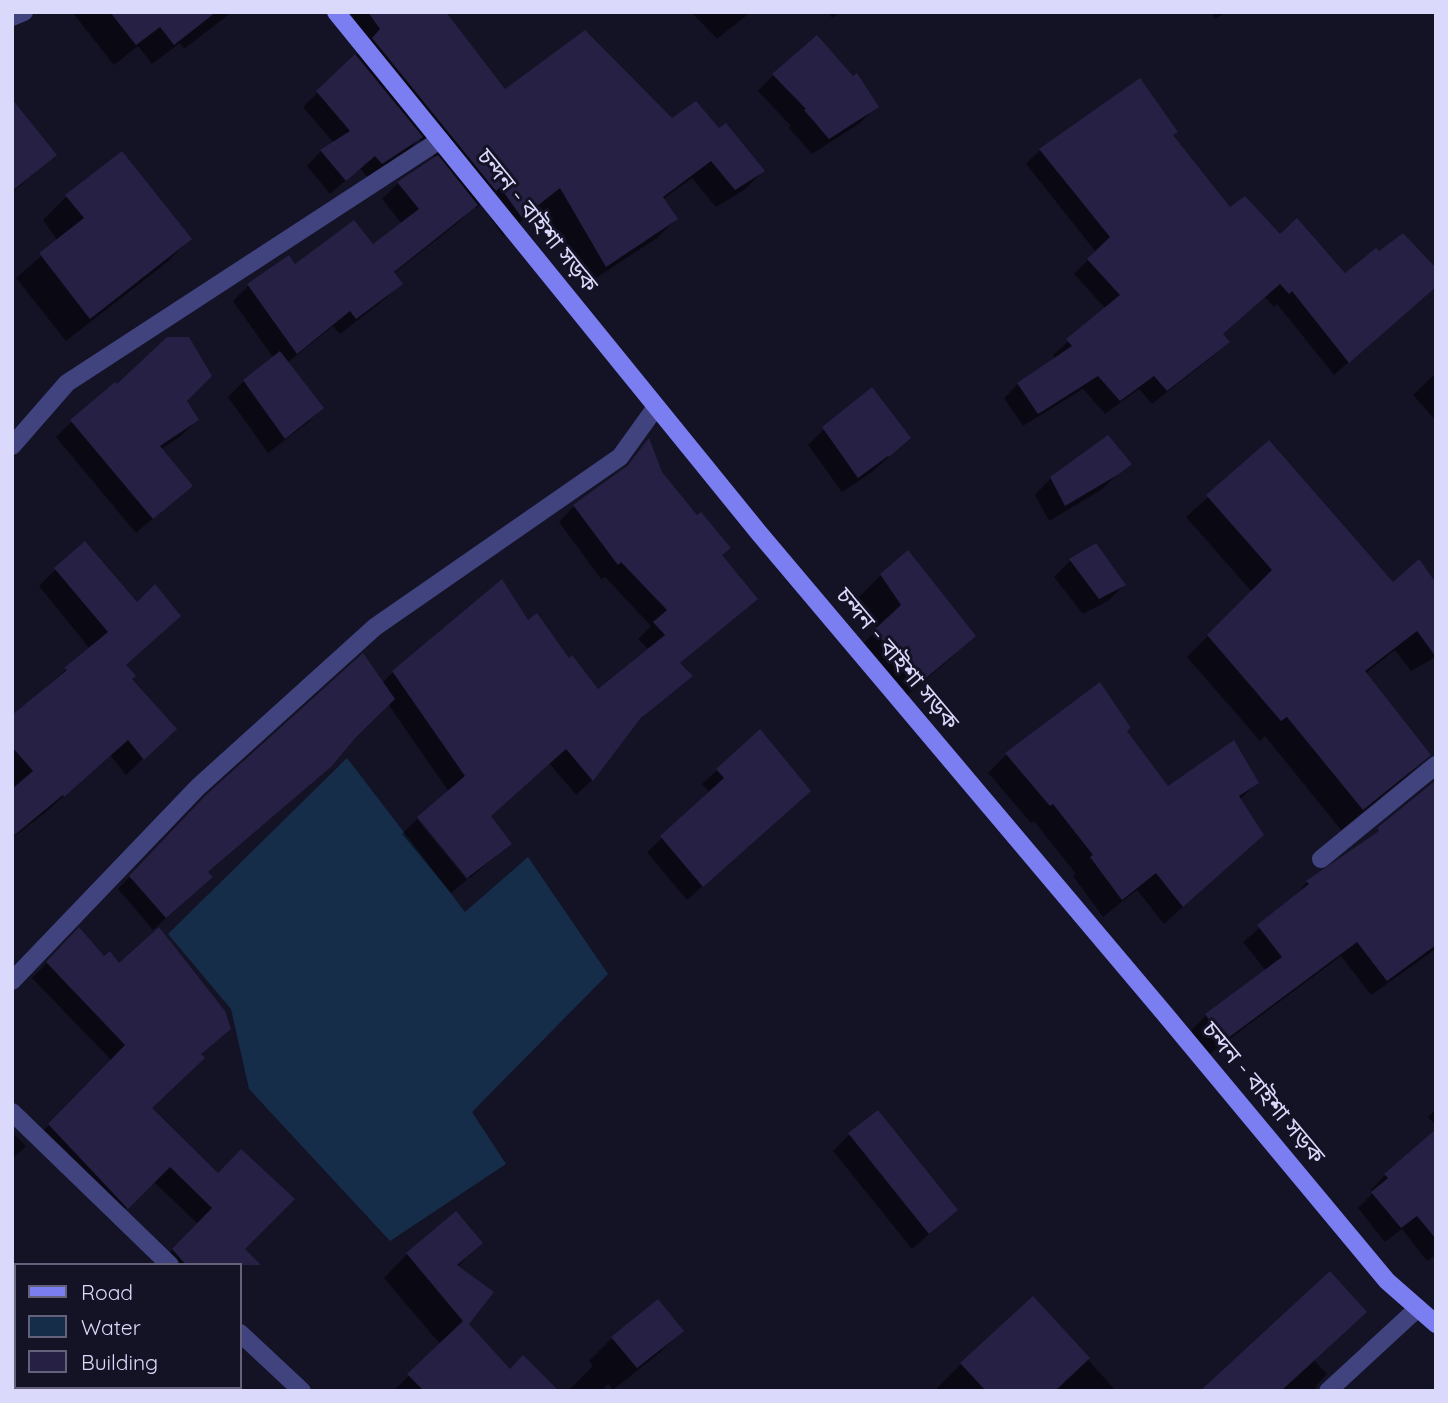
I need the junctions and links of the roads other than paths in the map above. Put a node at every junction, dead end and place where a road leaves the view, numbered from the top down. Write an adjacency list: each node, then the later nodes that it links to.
1 (24, 12): 3 (street)
2 (336, 12): 4 (main road, চন্দন - বাইশা সড়ক)
3 (12, 17)
4 (440, 140): 5 (main road, চন্দন - বাইশা সড়ক); 6 (street)
5 (656, 407): 9 (street); 12 (main road, চন্দন - বাইশা সড়ক)
6 (12, 446)
7 (1436, 765): 8 (street)
8 (1321, 859)
9 (12, 981)
10 (12, 1112): 11 (street)
11 (168, 1263)
12 (1418, 1308): 13 (main road, চন্দন - বাইশা সড়ক); 16 (street)
13 (1436, 1324)
14 (242, 1335): 15 (street)
15 (302, 1391)
16 (1328, 1391)

